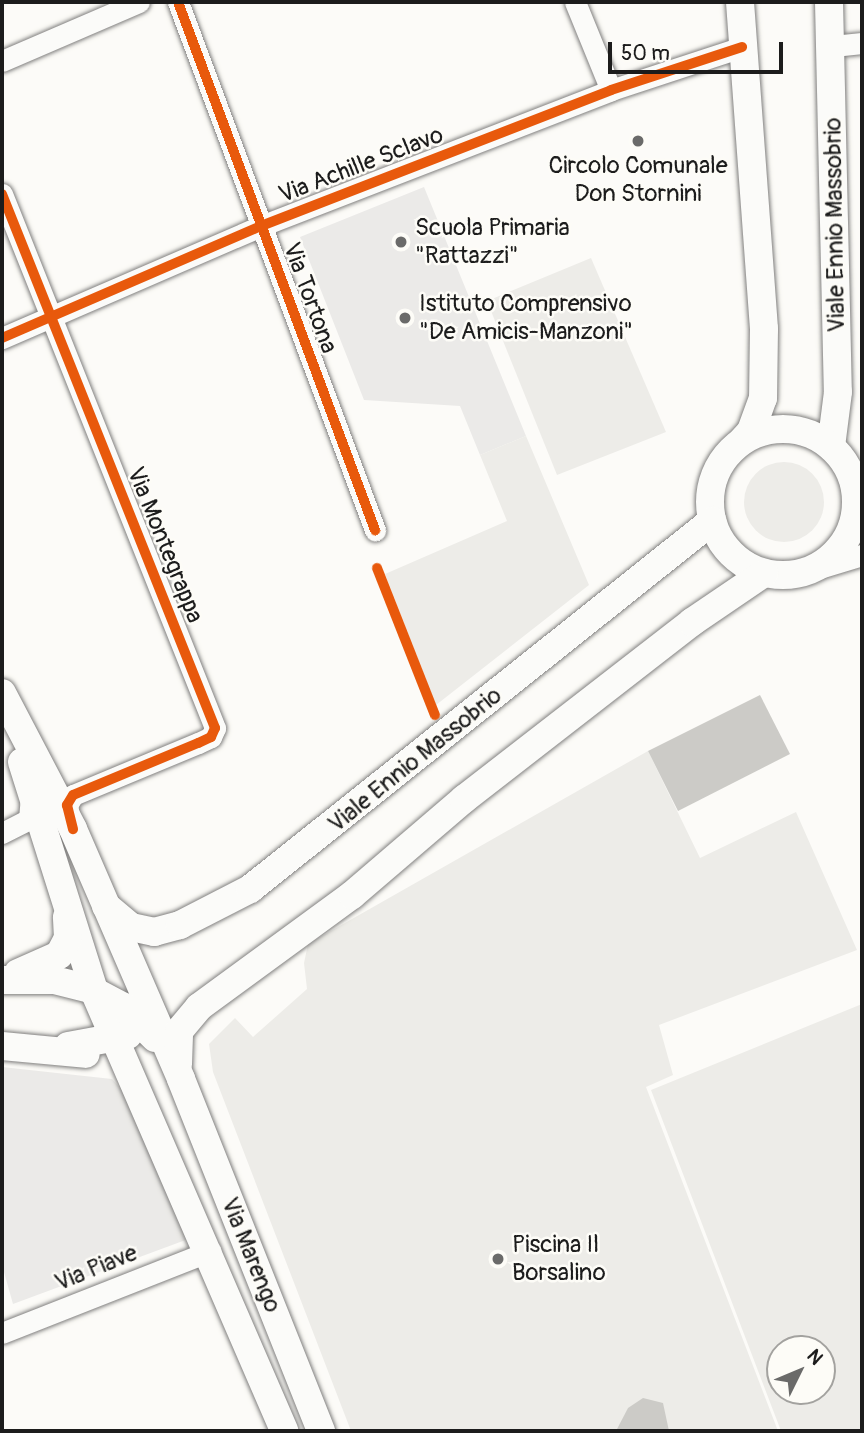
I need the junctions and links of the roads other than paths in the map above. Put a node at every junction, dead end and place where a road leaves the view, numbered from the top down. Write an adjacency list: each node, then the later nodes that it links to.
1 (139, 2): 9 (street)
2 (178, 2): 12 (street, Via Tortona)
3 (575, 2): 10 (street)
4 (740, 2): 8 (main road)
5 (829, 2): 7 (main road, Viale Ennio Massobrio)
6 (862, 43): 7 (street)
7 (833, 46): 16 (main road, Viale Ennio Massobrio)
8 (742, 47): 10 (street, Via Achille Sclavo); 15 (main road)
9 (2, 61)
10 (611, 90): 12 (street, Via Achille Sclavo)
11 (2, 194): 13 (street, Via Montegrappa)
12 (261, 226): 13 (street, Via Achille Sclavo); 19 (street, Via Tortona)
13 (50, 319): 14 (street, Via Achille Sclavo); 25 (street, Via Montegrappa)
14 (2, 338)
15 (742, 441): 16 (main road); 18 (main road)
16 (831, 447): 17 (main road)
17 (859, 490): 22 (main road)
18 (712, 521): 21 (main road); 29 (main road, Viale Ennio Massobrio)
19 (375, 530)
20 (862, 555): 22 (street)
21 (764, 573): 22 (main road); 33 (main road)
22 (803, 573)
23 (6, 702): 24 (main road); 25 (main road)
24 (32, 796): 26 (street); 28 (main road)
25 (72, 829): 27 (main road)
26 (2, 833)
27 (101, 898): 29 (main road, Viale Ennio Massobrio); 34 (main road)
28 (66, 908): 30 (main road); 31 (main road)
29 (180, 925): 34 (main road)
30 (86, 960): 31 (main road); 32 (main road); 34 (main road); 34 (main road)
31 (8, 979): 32 (main road)
32 (94, 991): 34 (main road)
33 (213, 995): 34 (main road); 38 (main road)
34 (129, 1003): 36 (main road); 37 (main road); 38 (main road, Via Marengo)
35 (2, 1046): 36 (main road)
36 (63, 1048): 37 (main road)
37 (128, 1079): 39 (main road)
38 (181, 1079): 42 (main road, Via Marengo)
39 (210, 1251): 40 (street, Via Piave); 41 (main road)
40 (2, 1333)
41 (284, 1431)
42 (321, 1431)

